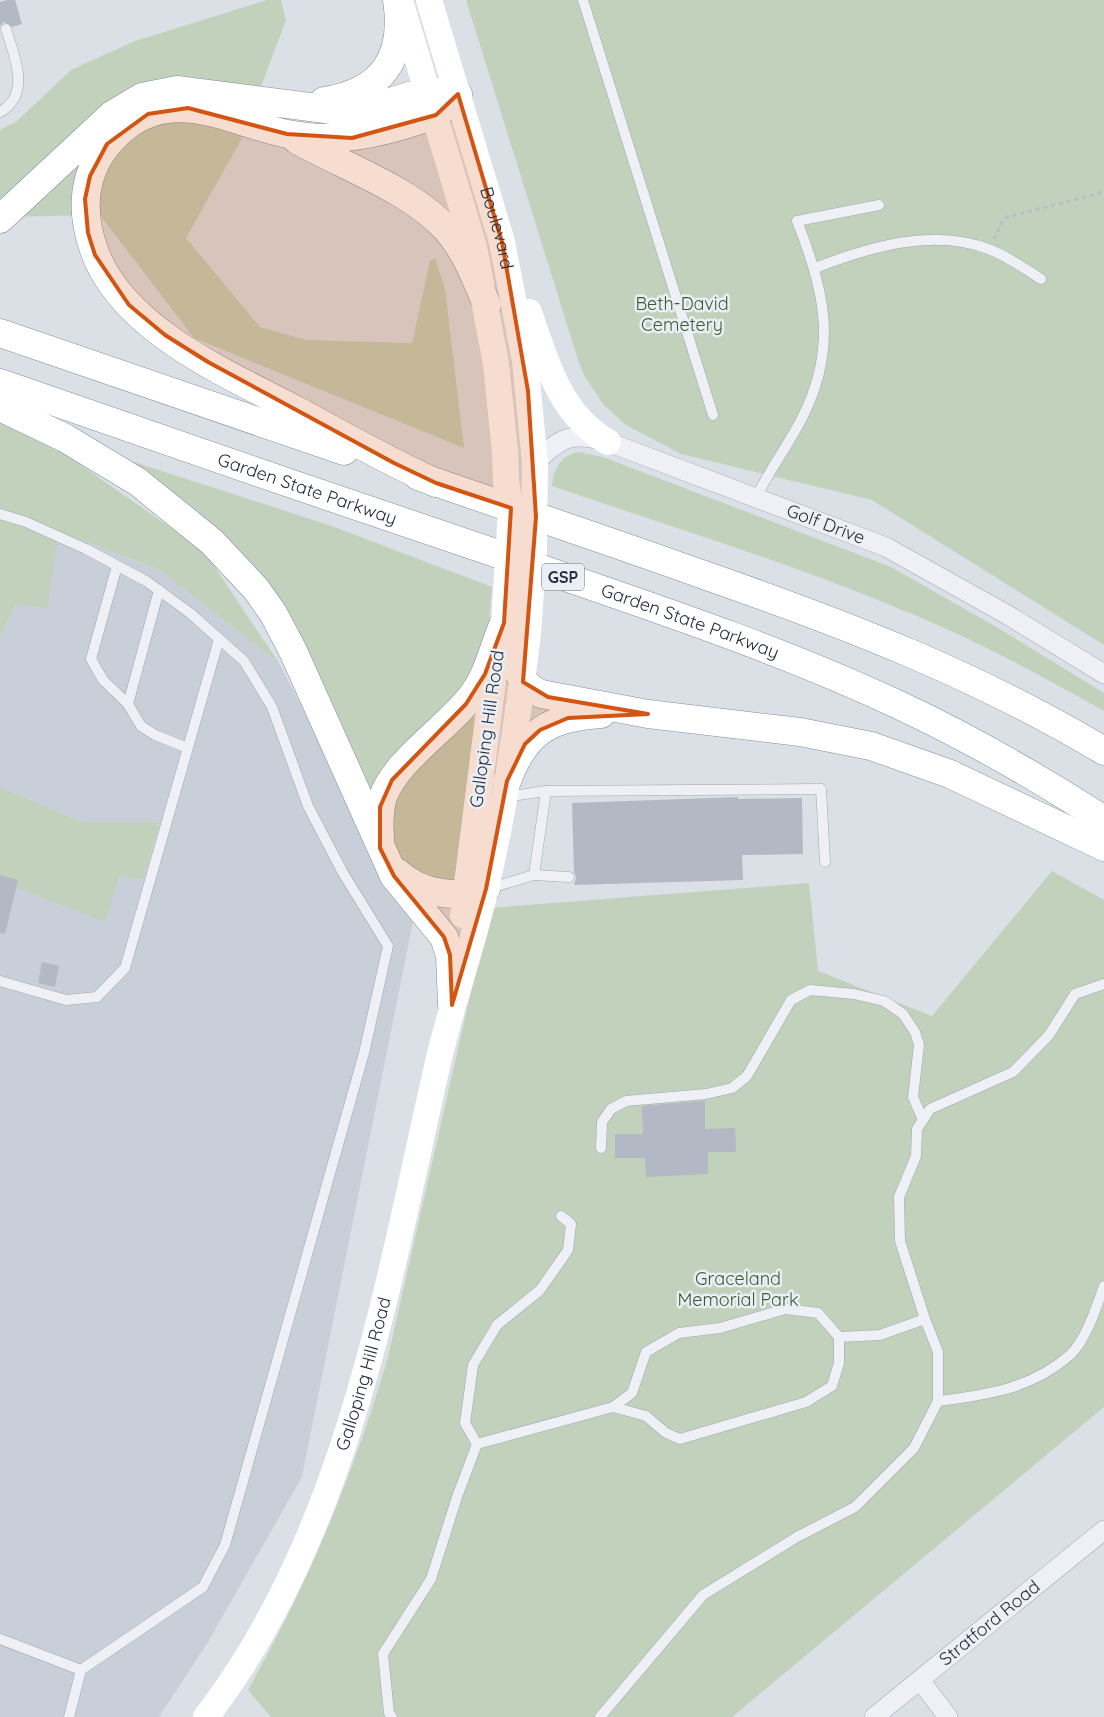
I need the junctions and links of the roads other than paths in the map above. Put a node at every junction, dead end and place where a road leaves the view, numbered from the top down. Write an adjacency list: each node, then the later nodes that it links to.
1 (398, 0): 6 (highway); 7 (main road, Boulevard)
2 (429, 0): 5 (main road, Boulevard)
3 (583, 0): 19 (lane)
4 (6, 29): 8 (lane)
5 (458, 94): 7 (highway); 11 (main road, Boulevard)
6 (269, 101): 7 (highway); 12 (highway)
7 (432, 103): 9 (highway); 15 (main road, Boulevard)
8 (0, 112)
9 (287, 134): 15 (highway); 23 (highway)
10 (879, 206): 13 (lane)
11 (494, 211): 20 (main road); 22 (main road, Boulevard)
12 (0, 219)
13 (815, 268): 14 (lane); 24 (lane)
14 (1041, 279)
15 (487, 305): 21 (main road, Boulevard)
16 (0, 333): 23 (highway)
17 (0, 383): 39 (highway, Garden State Parkway / GSP)
18 (0, 408): 41 (highway)
19 (713, 415)
20 (608, 442): 22 (street, Golf Drive); 24 (street, Golf Drive)
21 (505, 452): 25 (main road, Galloping Hill Road, bridge)
22 (535, 463): 25 (main road, bridge); 29 (main road, Galloping Hill Road, bridge)
23 (436, 483): 36 (highway)
24 (756, 498): 31 (street, Golf Drive)
25 (511, 512): 29 (main road, Galloping Hill Road, bridge)
26 (0, 514): 27 (lane)
27 (117, 566): 28 (lane); 33 (lane)
28 (159, 590): 30 (lane); 33 (lane)
29 (516, 628): 32 (highway); 41 (highway); 45 (main road, Galloping Hill Road)
30 (219, 639): 35 (lane); 60 (lane)
31 (1104, 674)
32 (523, 682): 34 (highway); 37 (main road, Galloping Hill Road)
33 (128, 704): 35 (lane)
34 (648, 714): 37 (highway); 40 (highway)
35 (188, 748): 46 (lane)
36 (1104, 752)
37 (505, 789): 38 (lane); 45 (main road, Galloping Hill Road)
38 (546, 792): 42 (lane); 43 (lane)
39 (1104, 820)
40 (1104, 847)
41 (384, 856): 45 (highway); 48 (highway)
42 (825, 862)
43 (534, 875): 44 (lane); 45 (lane)
44 (569, 877)
45 (476, 892): 48 (main road, Galloping Hill Road)
46 (0, 981)
47 (1104, 984): 49 (lane)
48 (452, 1006): 63 (main road, Galloping Hill Road)
49 (923, 1120): 50 (lane); 53 (lane)
50 (601, 1148)
51 (561, 1216): 57 (lane)
52 (1104, 1286): 55 (lane)
53 (925, 1319): 54 (lane); 55 (lane)
54 (839, 1337): 56 (lane); 56 (lane)
55 (938, 1401): 65 (lane)
56 (614, 1407): 57 (lane)
57 (477, 1444): 64 (lane)
58 (1104, 1530): 61 (street, Stratford Road)
59 (0, 1639): 60 (lane)
60 (81, 1670): 62 (lane)
61 (920, 1680): 66 (street, Stratford Road); 67 (street)
62 (69, 1717)
63 (206, 1717)
64 (392, 1717)
65 (600, 1717)
66 (874, 1717)
67 (948, 1717)

